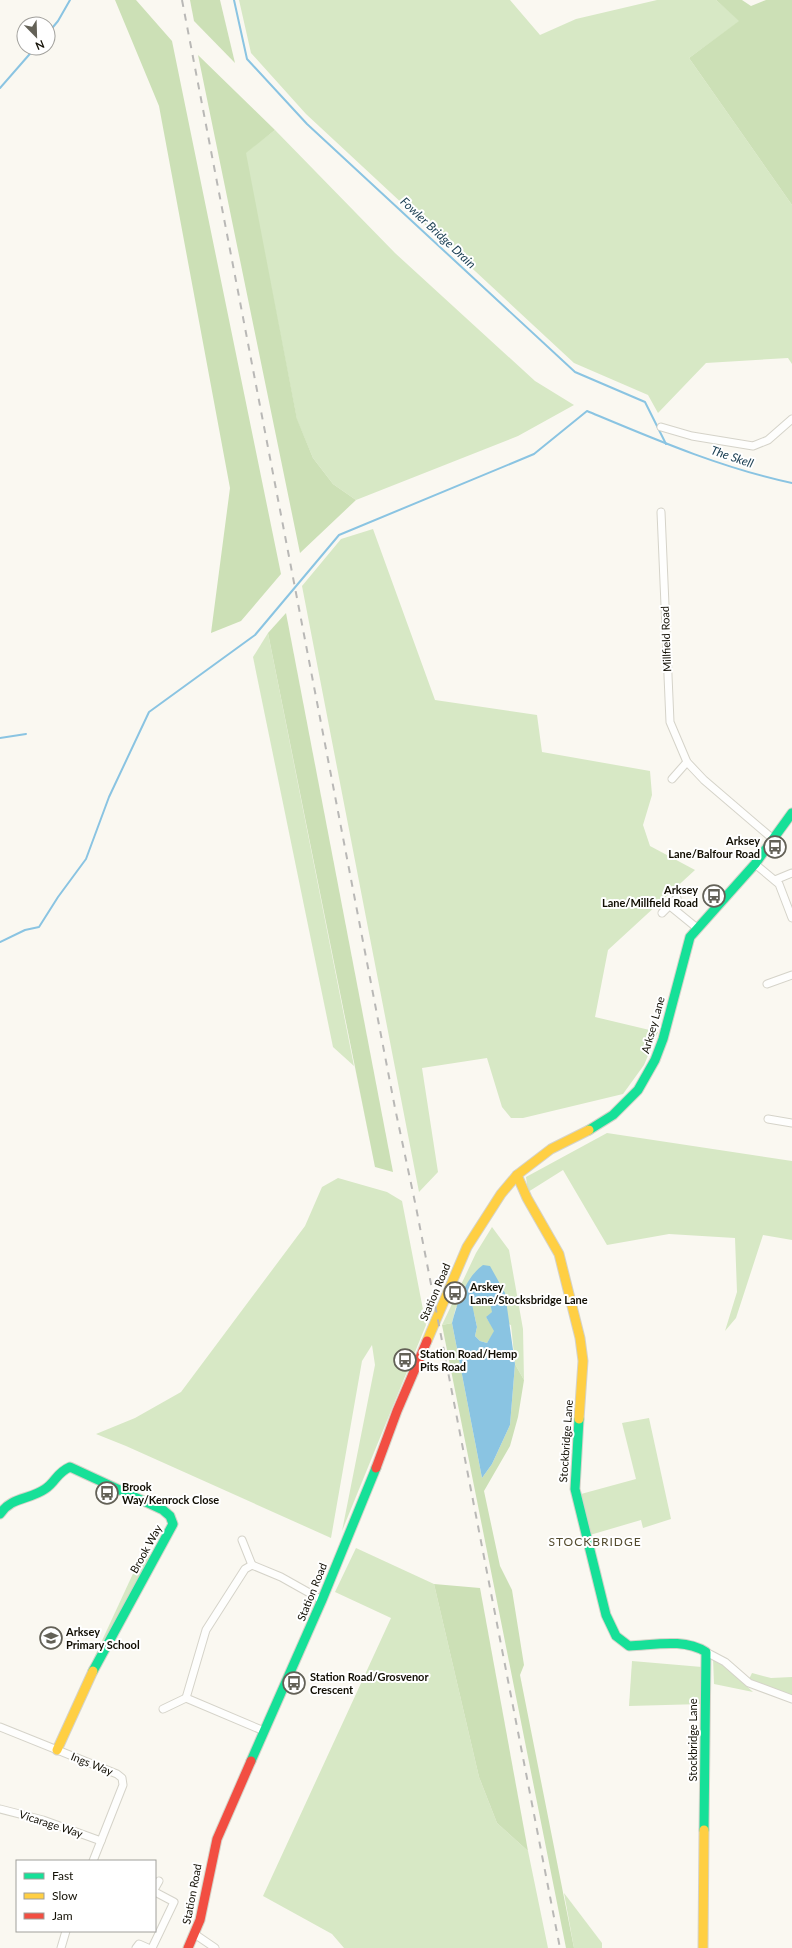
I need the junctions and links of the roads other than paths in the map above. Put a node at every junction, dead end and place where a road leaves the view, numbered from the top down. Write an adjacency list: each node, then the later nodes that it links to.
1 (792, 419): 2 (street)
2 (661, 427)
3 (661, 512): 4 (street, Millfield Road)
4 (687, 762): 5 (street); 7 (street, Millfield Road)
5 (672, 779)
6 (792, 813): 7 (street, Arksey Lane)
7 (773, 839): 8 (street, Arksey Lane)
8 (755, 864): 10 (street); 15 (street, Arksey Lane)
9 (792, 873): 10 (street)
10 (775, 880): 14 (street)
11 (677, 898): 12 (street)
12 (670, 906): 13 (street); 15 (street)
13 (662, 913)
14 (792, 918)
15 (698, 928): 20 (street, Arksey Lane)
16 (792, 975): 17 (street)
17 (767, 984)
18 (768, 1119): 19 (street)
19 (792, 1123)
20 (517, 1176): 21 (street, Arksey Lane); 26 (street, Stockbridge Lane)
21 (467, 1247): 25 (street, Station Road)
22 (0, 1514): 32 (street, Brook Way)
23 (242, 1540): 24 (street)
24 (252, 1565): 25 (street); 27 (street)
25 (322, 1600): 31 (street, Station Road)
26 (706, 1652): 28 (street); 45 (street, Stockbridge Lane)
27 (186, 1698): 29 (street); 31 (street)
28 (792, 1699)
29 (163, 1709)
30 (0, 1727): 32 (street, Ings Way)
31 (264, 1731): 38 (street, Station Road)
32 (57, 1750): 34 (street, Ings Way)
33 (0, 1809): 34 (street, Vicarage Way)
34 (101, 1842): 35 (street, Ings Way)
35 (93, 1860)
36 (156, 1893): 42 (street)
37 (66, 1932): 39 (street)
38 (196, 1935): 43 (street, Station Road); 44 (street)
39 (61, 1948)
40 (136, 1948): 41 (street)
41 (148, 1948)
42 (152, 1948)
43 (188, 1948)
44 (215, 1948)
45 (704, 1948)

